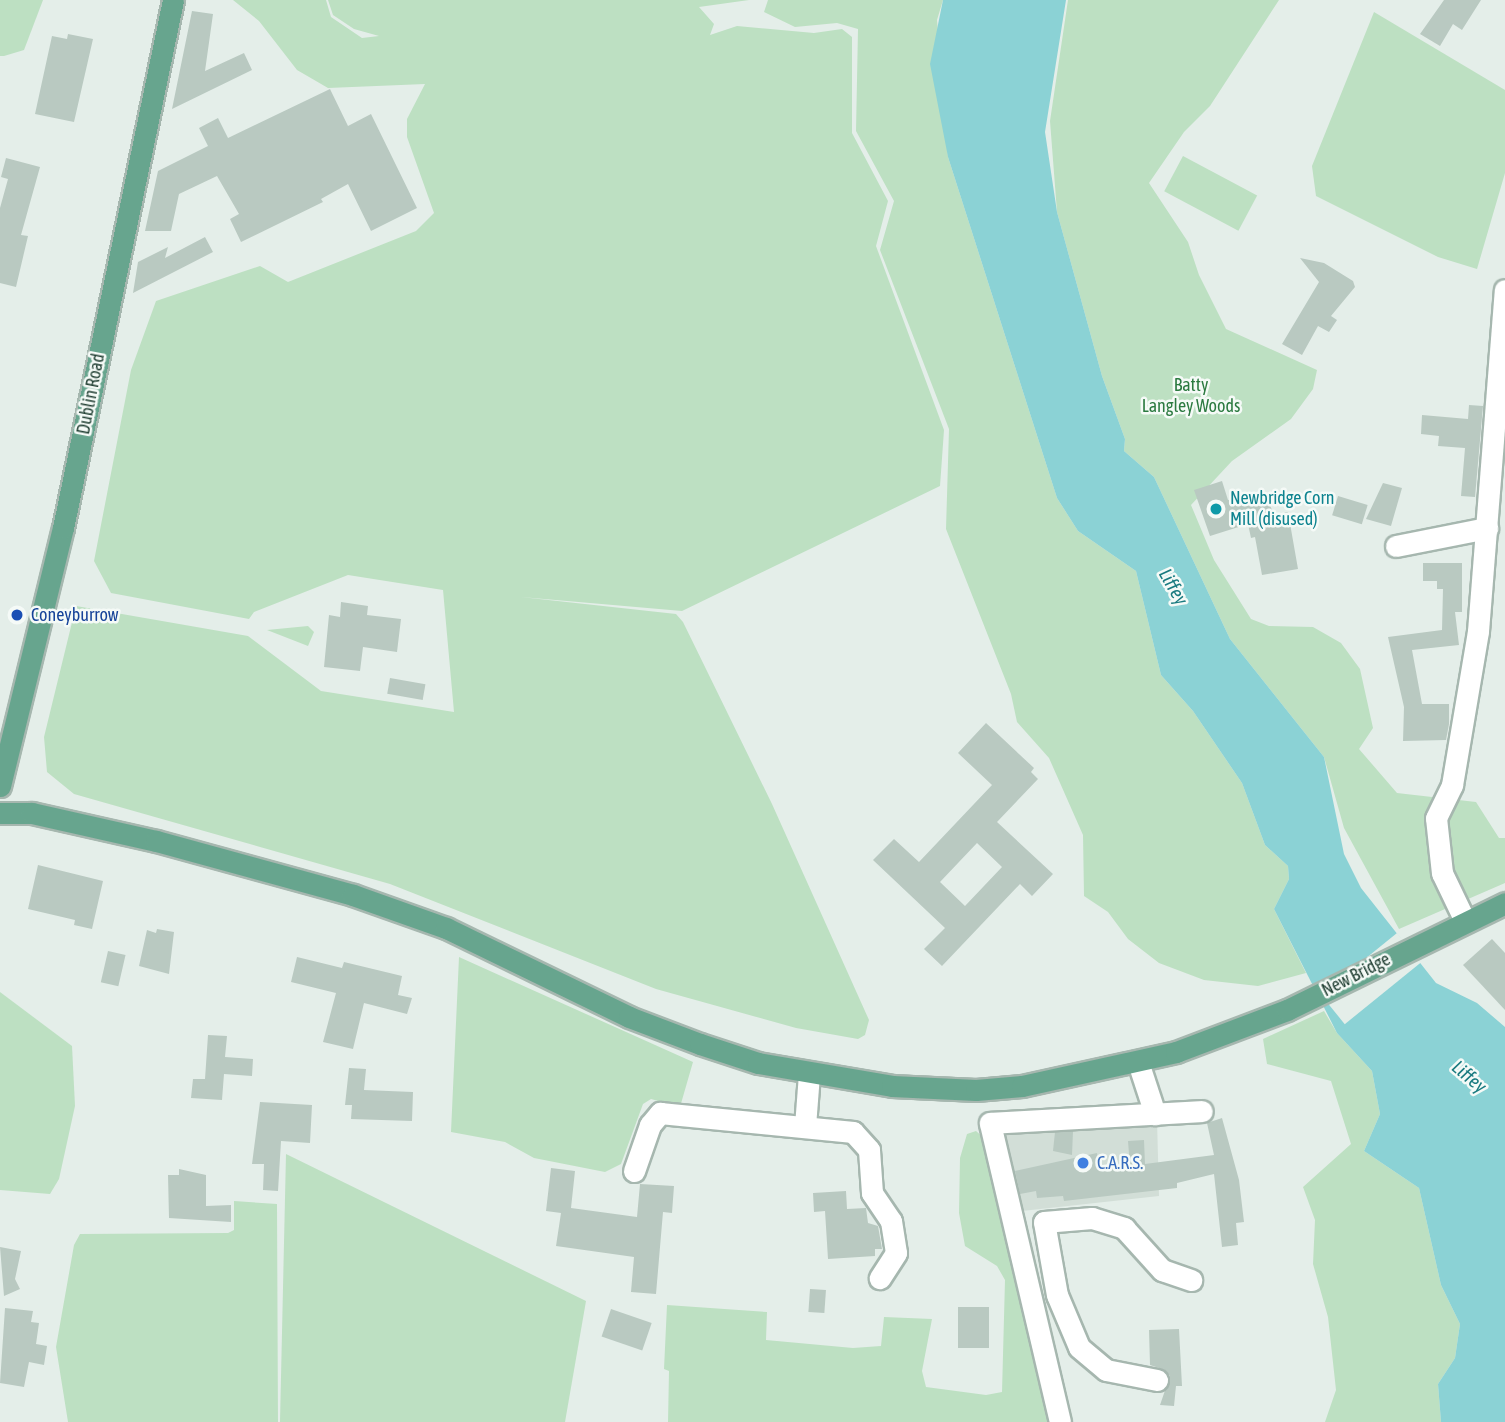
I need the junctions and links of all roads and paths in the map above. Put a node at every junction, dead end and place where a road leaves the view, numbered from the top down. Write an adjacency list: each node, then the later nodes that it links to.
1 (173, 0): 5 (main road, Dublin Road)
2 (1505, 290): 3 (street)
3 (1487, 528): 4 (street); 8 (street)
4 (1396, 545)
5 (0, 786)
6 (0, 813): 10 (main road, New Bridge)
7 (1505, 903): 8 (main road, New Bridge)
8 (1465, 921): 9 (main road, New Bridge)
9 (1138, 1062): 10 (main road, New Bridge); 12 (street)
10 (810, 1074): 13 (street)
11 (1202, 1111): 12 (street)
12 (1155, 1114): 16 (street)
13 (805, 1126): 14 (street); 17 (street)
14 (634, 1171)
15 (1044, 1222): 16 (street); 18 (street); 19 (street)
16 (1015, 1225): 20 (street)
17 (880, 1278)
18 (1191, 1280)
19 (1157, 1380)
20 (1060, 1422)

